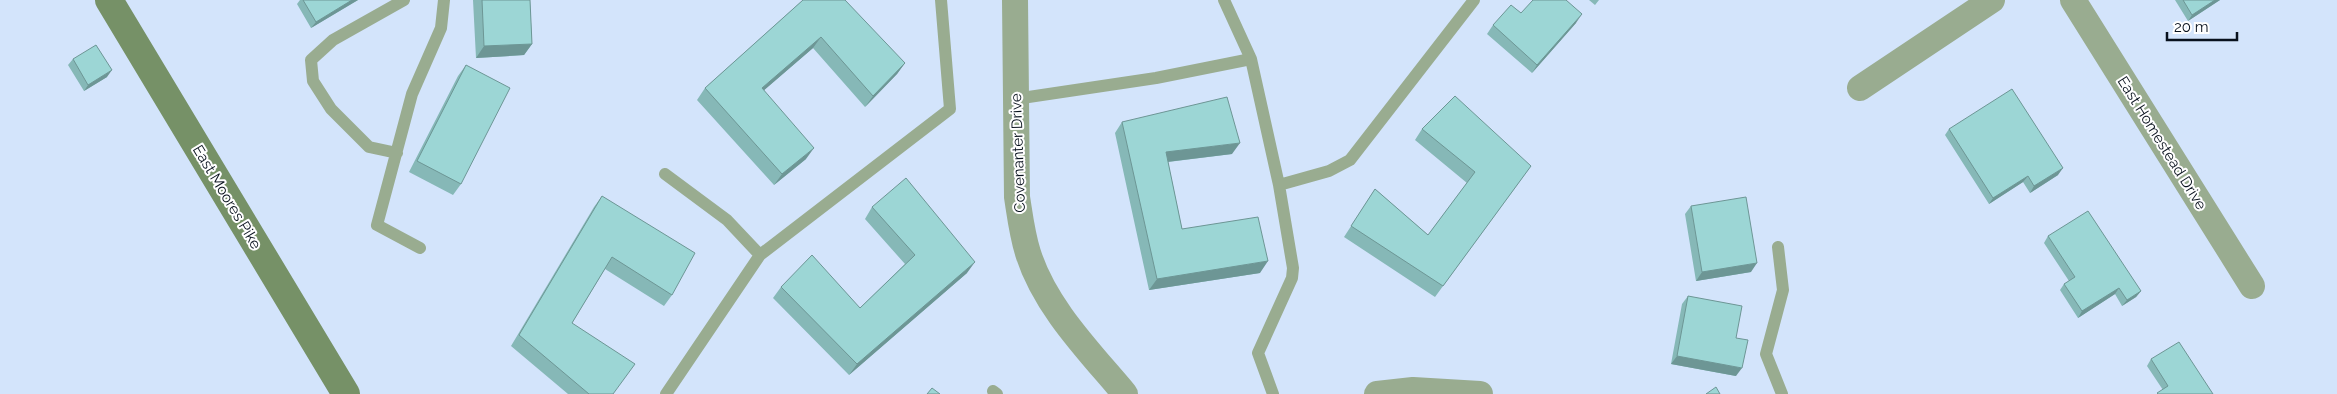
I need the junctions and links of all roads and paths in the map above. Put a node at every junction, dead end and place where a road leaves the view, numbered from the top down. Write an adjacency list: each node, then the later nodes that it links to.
1 (109, 0): 20 (main road, East Moores Pike)
2 (404, 0): 13 (lane)
3 (444, 0): 13 (lane)
4 (941, 0): 18 (lane)
5 (1015, 0): 12 (street, Covenanter Drive)
6 (1224, 0): 10 (lane)
7 (1474, 0): 15 (lane)
8 (1992, 0): 11 (street)
9 (2073, 0): 19 (street, East Homestead Drive)
10 (1251, 59): 12 (lane); 15 (lane)
11 (1860, 88)
12 (1015, 99): 22 (street, Covenanter Drive)
13 (397, 152): 17 (lane)
14 (665, 174): 18 (lane)
15 (1279, 185): 23 (lane)
16 (1778, 247): 26 (lane)
17 (420, 248)
18 (760, 255): 21 (lane)
19 (2252, 286)
20 (346, 394)
21 (666, 394)
22 (1125, 394)
23 (1272, 394)
24 (1377, 394): 25 (street)
25 (1480, 394)
26 (1782, 394)

